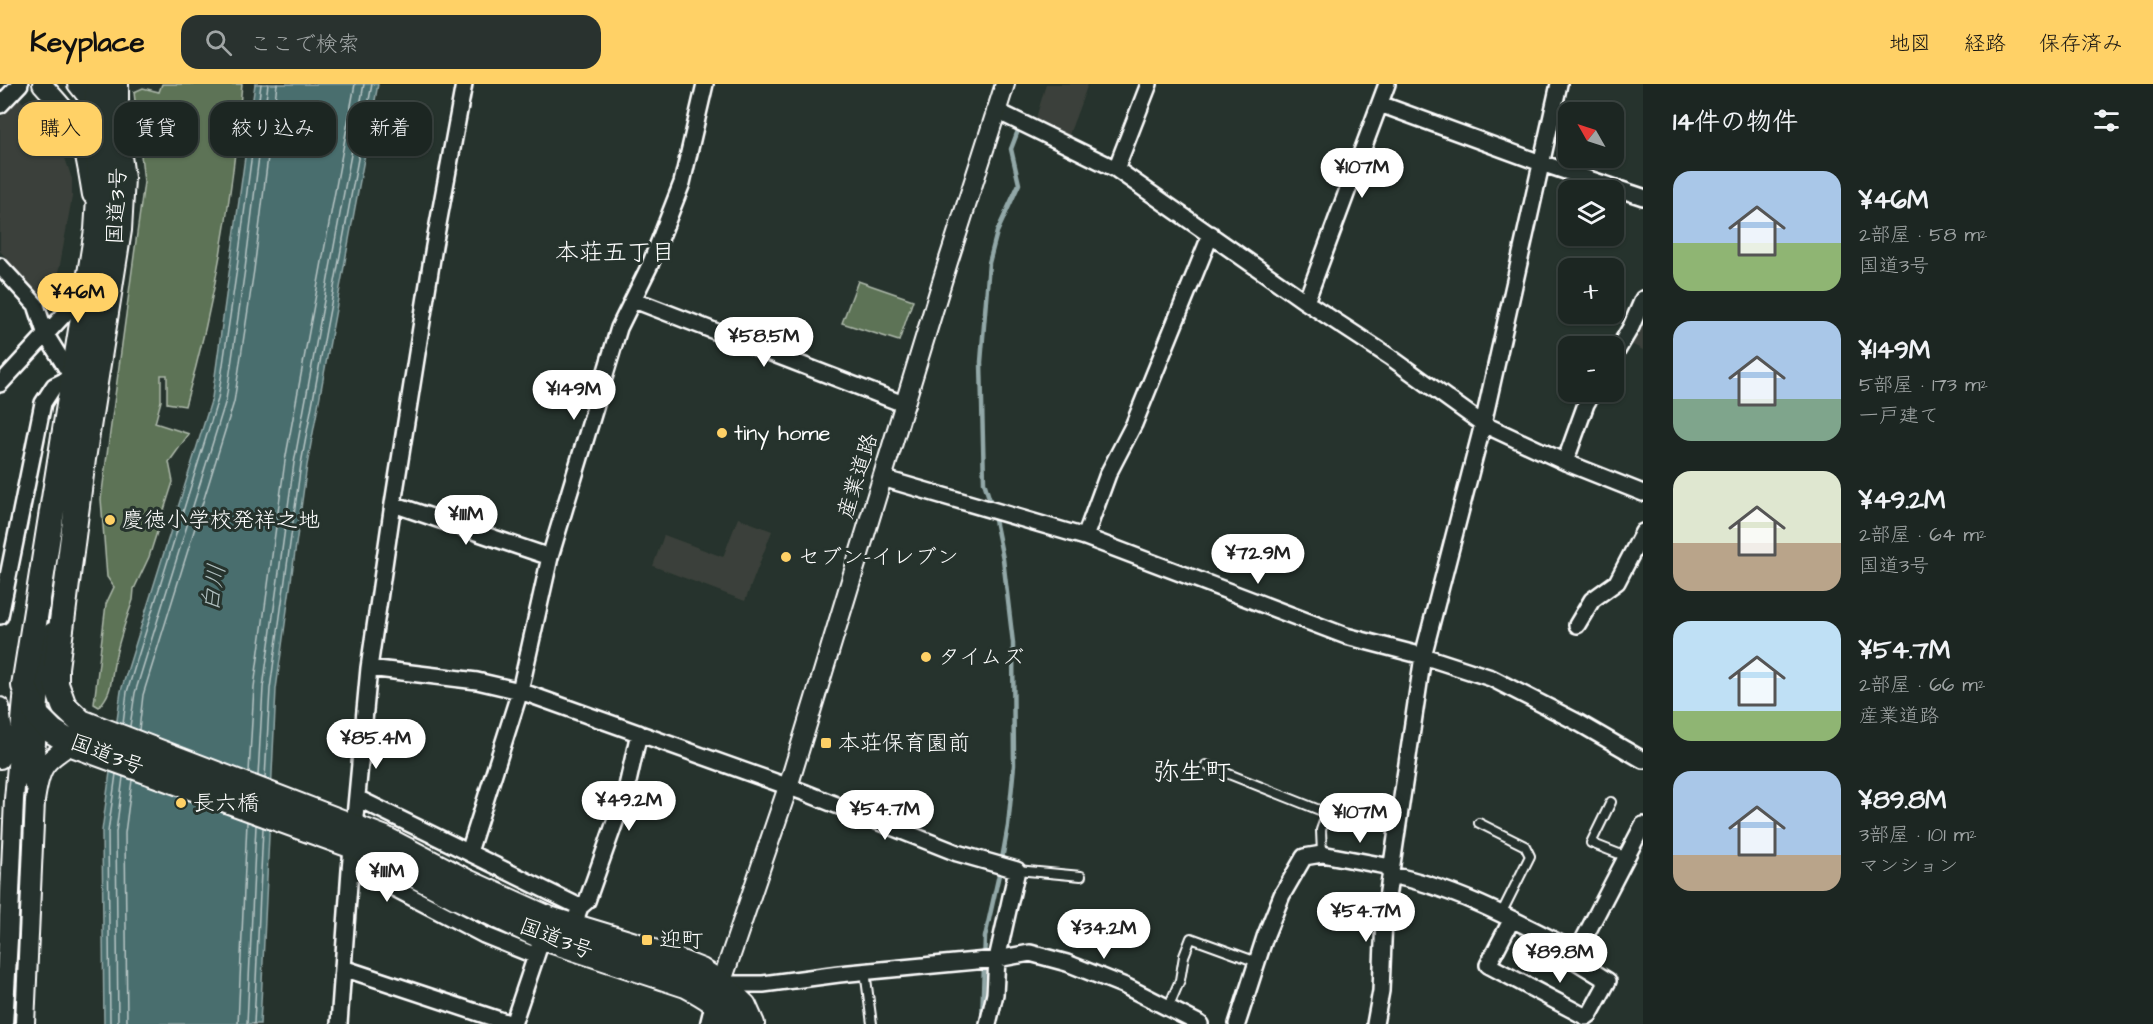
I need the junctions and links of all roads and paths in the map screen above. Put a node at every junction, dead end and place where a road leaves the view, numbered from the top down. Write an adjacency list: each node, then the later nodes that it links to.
1 (20, 84): 16 (street)
2 (42, 84): 25 (street)
3 (77, 84): 12 (street)
4 (99, 84): 13 (highway, 国道3号)
5 (116, 84): 14 (highway, 国道3号)
6 (464, 84): 42 (street)
7 (705, 84): 30 (street)
8 (1005, 84): 17 (street, 産業道路)
9 (1149, 84): 23 (street)
10 (1387, 84): 15 (street)
11 (1559, 84): 22 (street)
12 (91, 102)
13 (97, 102)
14 (116, 102)
15 (1380, 104): 22 (street); 31 (street)
16 (0, 105)
17 (995, 110): 23 (street); 37 (street, 産業道路)
18 (102, 116): 19 (street)
19 (114, 132)
20 (99, 156): 25 (highway, 国道3号)
21 (119, 156): 46 (highway, 国道3号)
22 (1541, 163): 24 (street); 38 (street)
23 (1116, 169): 26 (street)
24 (1643, 197)
25 (97, 230): 28 (highway, 国道3号)
26 (1210, 234): 31 (street); 44 (street)
27 (0, 266): 32 (street)
28 (86, 291): 32 (street); 34 (highway, 国道3号)
29 (1643, 299): 33 (street)
30 (634, 300): 37 (street); 45 (street)
31 (1306, 302): 38 (street)
32 (46, 335): 34 (street); 35 (street)
33 (1624, 338)
34 (72, 377): 47 (street); 51 (highway, 国道3号)
35 (0, 384)
36 (1587, 402): 39 (street)
37 (906, 405): 40 (street, 産業道路)
38 (1484, 424): 39 (street); 49 (street)
39 (1565, 462): 41 (street)
40 (882, 478): 44 (street); 60 (street, 産業道路)
41 (1643, 493)
42 (393, 504): 45 (street); 50 (street)
43 (1643, 532): 48 (street)
44 (1085, 537): 49 (street)
45 (550, 557): 52 (street)
46 (66, 578): 54 (highway, 国道3号); 54 (street)
47 (0, 616)
48 (1577, 625)
49 (1424, 656): 58 (street); 73 (street)
50 (369, 668): 52 (street); 61 (street)
51 (24, 686): 54 (highway); 62 (street)
52 (520, 691): 55 (street); 68 (street)
53 (0, 707): 57 (street)
54 (65, 726): 56 (street); 63 (street); 67 (highway, 国道3号)
55 (639, 733): 60 (street); 77 (street)
56 (35, 748): 62 (street); 63 (street)
57 (0, 759)
58 (1643, 760)
59 (1206, 765): 69 (lane)
60 (788, 786): 71 (street); 84 (street, 産業道路)
61 (357, 798): 67 (street); 68 (street)
62 (14, 799): 74 (street)
63 (35, 801): 88 (street)
64 (1611, 802): 70 (lane)
65 (1479, 823): 76 (lane)
66 (1643, 825): 70 (street)
67 (353, 836): 72 (street); 77 (highway, 国道3号); 78 (highway, 国道3号)
68 (469, 852): 77 (street)
69 (1322, 854): 73 (street); 81 (street)
70 (1627, 857): 79 (street)
71 (1014, 869): 75 (lane); 80 (street)
72 (350, 870): 78 (street); 82 (street)
73 (1391, 871): 76 (street); 97 (street)
74 (6, 872): 87 (street)
75 (1081, 876)
76 (1506, 916): 79 (street); 86 (street)
77 (576, 917): 84 (highway, 国道3号)
78 (539, 946): 84 (highway, 国道3号); 90 (street)
79 (1576, 952): 86 (street)
80 (997, 958): 83 (street); 85 (street); 94 (street)
81 (1257, 962): 85 (lane); 96 (street)
82 (343, 968): 89 (street); 90 (street)
83 (865, 971): 84 (street); 93 (lane)
84 (716, 1004): 91 (highway, 国道3号); 92 (highway, 国道3号)
85 (1168, 1008): 95 (street)
86 (1588, 1021)
87 (3, 1024)
88 (25, 1024)
89 (339, 1024)
90 (512, 1024)
91 (733, 1024)
92 (752, 1024)
93 (872, 1024)
94 (988, 1024)
95 (1200, 1024)
96 (1237, 1024)
97 (1375, 1024)

